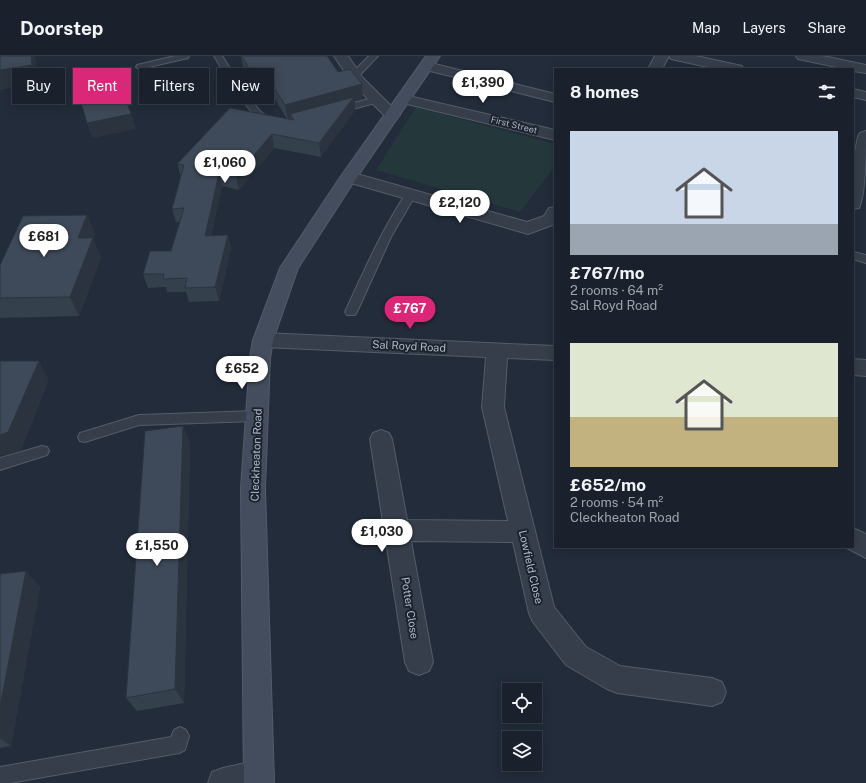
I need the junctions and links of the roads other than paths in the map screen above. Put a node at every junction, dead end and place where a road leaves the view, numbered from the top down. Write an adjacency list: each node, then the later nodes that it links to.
1 (185, 56): 9 (lane)
2 (218, 56): 20 (lane)
3 (341, 56): 13 (street)
4 (374, 56): 13 (lane)
5 (662, 56): 10 (street)
6 (676, 56): 11 (street)
7 (803, 56): 12 (street)
8 (430, 61): 16 (street); 18 (street, Cleckheaton Road)
9 (140, 66)
10 (656, 68)
11 (732, 68)
12 (866, 69)
13 (354, 76): 17 (street)
14 (854, 93): 15 (street)
15 (866, 96)
16 (554, 98)
17 (376, 100): 18 (street); 19 (lane)
18 (398, 107): 23 (street, First Street); 26 (street, Cleckheaton Road)
19 (332, 112)
20 (280, 126)
21 (854, 128): 22 (street)
22 (866, 131)
23 (554, 135)
24 (866, 136): 25 (street)
25 (859, 169): 28 (street)
26 (350, 177): 27 (street); 35 (street, Cleckheaton Road)
27 (411, 194): 31 (street); 34 (lane)
28 (854, 198)
29 (854, 210): 30 (street)
30 (866, 213)
31 (554, 214)
32 (854, 255): 33 (lane)
33 (866, 259)
34 (351, 312)
35 (263, 340): 36 (street, Sal Royd Road); 40 (street, Cleckheaton Road)
36 (497, 350): 37 (street, Sal Royd Road); 46 (street, Lowfield Close)
37 (554, 353)
38 (854, 367): 39 (street)
39 (866, 368)
40 (257, 416): 41 (lane); 53 (street, Cleckheaton Road)
41 (86, 437)
42 (382, 439): 45 (street, Potter Close)
43 (42, 451): 44 (lane)
44 (0, 464)
45 (397, 530): 46 (street); 49 (street, Potter Close)
46 (523, 532): 50 (street, Lowfield Close)
47 (854, 541): 48 (street)
48 (866, 547)
49 (419, 662)
50 (712, 692)
51 (180, 736): 52 (lane)
52 (0, 776)
53 (259, 779): 54 (street)
54 (223, 783)

